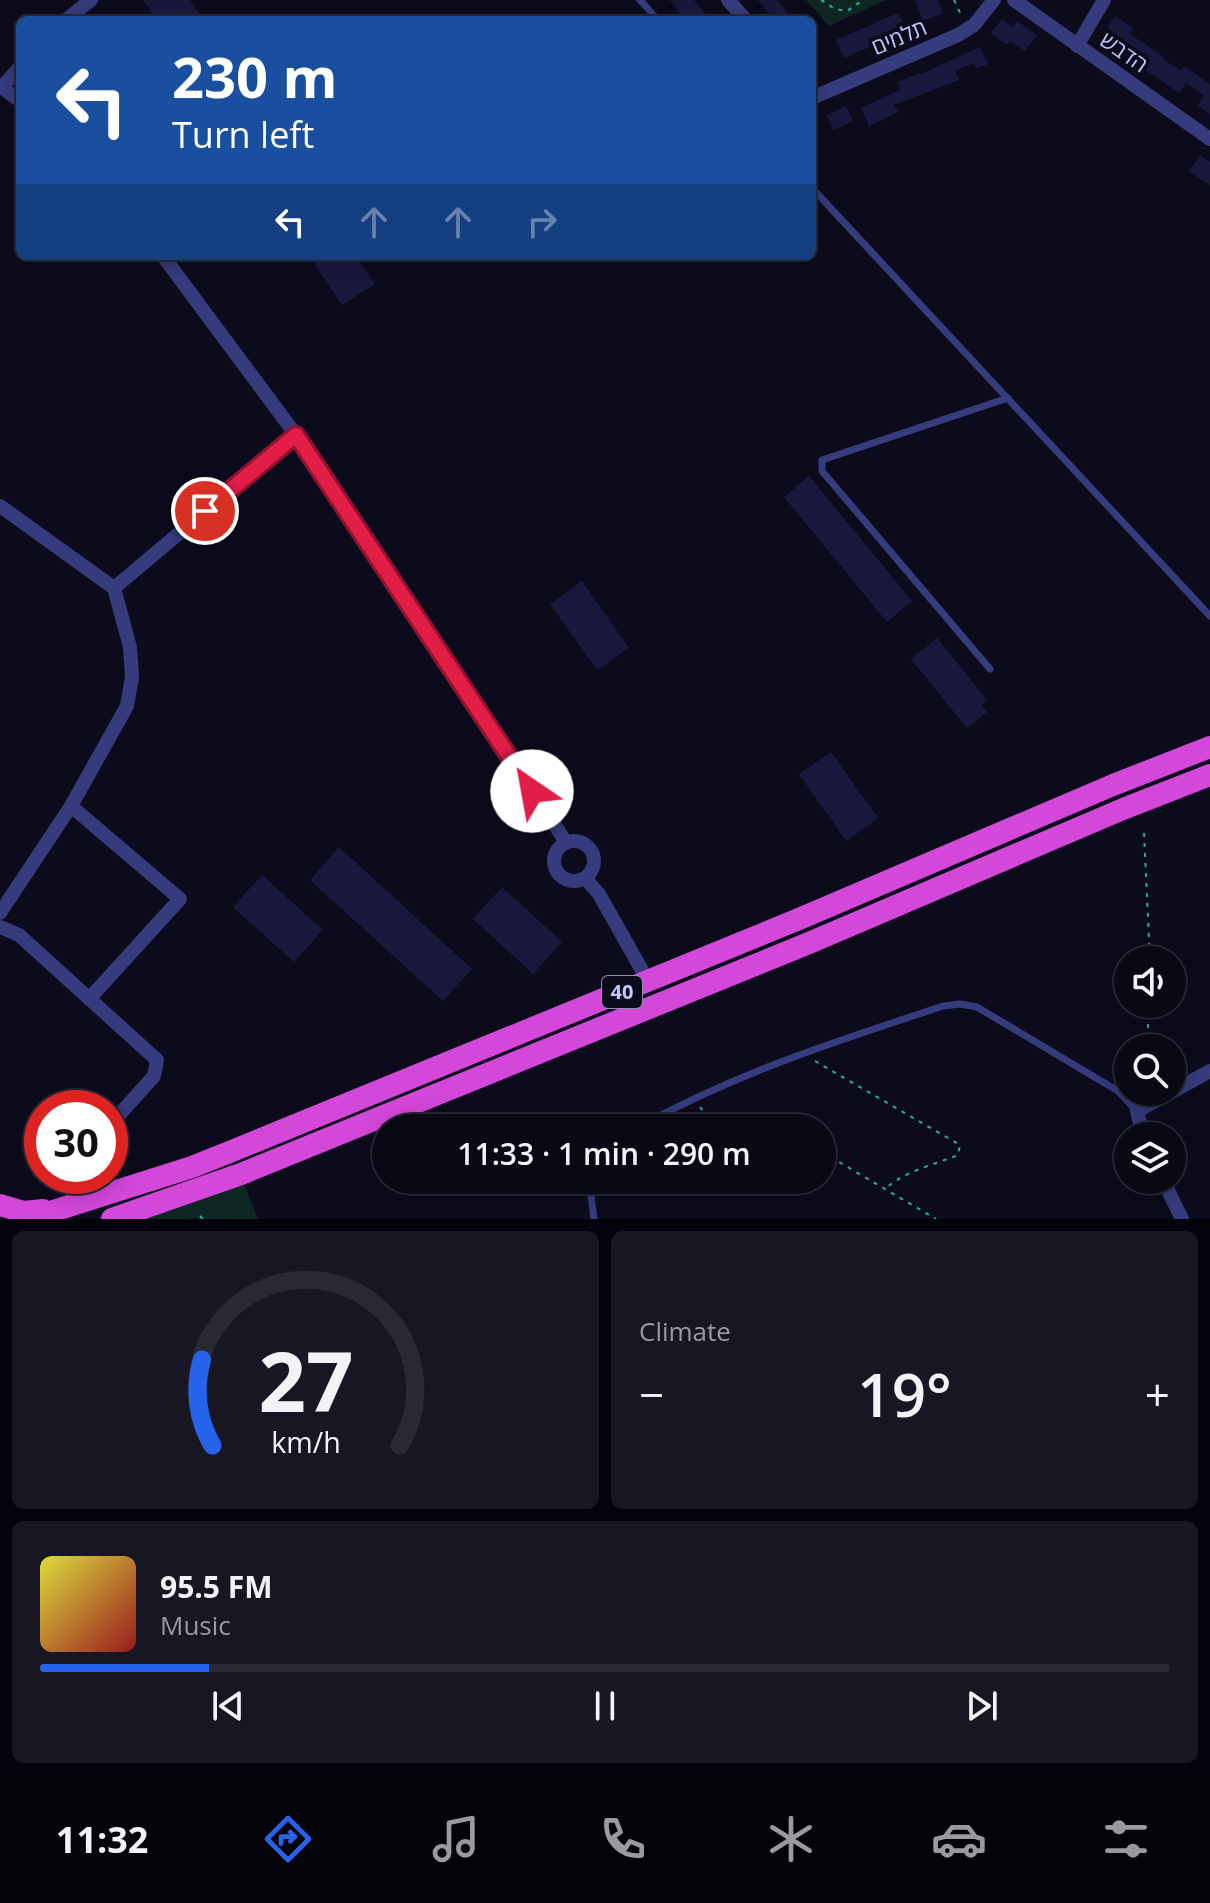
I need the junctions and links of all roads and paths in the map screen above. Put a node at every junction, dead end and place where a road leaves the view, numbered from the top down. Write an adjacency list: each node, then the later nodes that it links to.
1 (91, 0): 10 (street)
2 (640, 0): 11 (lane)
3 (728, 0): 12 (street)
4 (821, 0): 5 (path)
5 (863, 0)
6 (954, 0): 13 (path)
7 (994, 0): 13 (street, תלמים)
8 (1014, 0): 14 (street, הדבש)
9 (1104, 0): 14 (street)
10 (71, 16)
11 (654, 16)
12 (742, 16)
13 (968, 29): 17 (street, תלמים)
14 (1077, 46): 18 (street, הדבש)
15 (16, 71): 16 (street)
16 (1, 86)
17 (816, 95)
18 (1210, 139)
19 (816, 192): 21 (lane)
20 (166, 260): 22 (street)
21 (1008, 398): 25 (lane); 26 (lane)
22 (296, 435): 24 (street); 31 (street)
23 (0, 506): 24 (street)
24 (114, 588): 29 (street)
25 (1210, 616)
26 (990, 669)
27 (1210, 747): 36 (highway, 40)
28 (1210, 775): 53 (highway, 40)
29 (71, 806): 33 (street); 37 (street)
30 (1144, 833): 35 (path)
31 (566, 842): 32 (street); 32 (street)
32 (585, 878): 36 (street)
33 (0, 913)
34 (0, 927): 37 (street)
35 (1149, 946)
36 (648, 981): 51 (highway, 40)
37 (89, 999): 41 (street)
38 (801, 1053): 40 (lane); 42 (lane); 47 (path)
39 (1210, 1071): 42 (street)
40 (693, 1097): 43 (lane); 44 (path)
41 (128, 1105)
42 (1137, 1111): 45 (street)
43 (662, 1114)
44 (706, 1114)
45 (1140, 1122)
46 (836, 1160): 47 (path)
47 (885, 1189): 55 (path)
48 (591, 1194): 54 (lane)
49 (1170, 1194): 56 (street)
50 (0, 1205): 51 (highway)
51 (64, 1207): 52 (highway, 40)
52 (28, 1219)
53 (112, 1219)
54 (594, 1219)
55 (936, 1219)
56 (1182, 1219)

